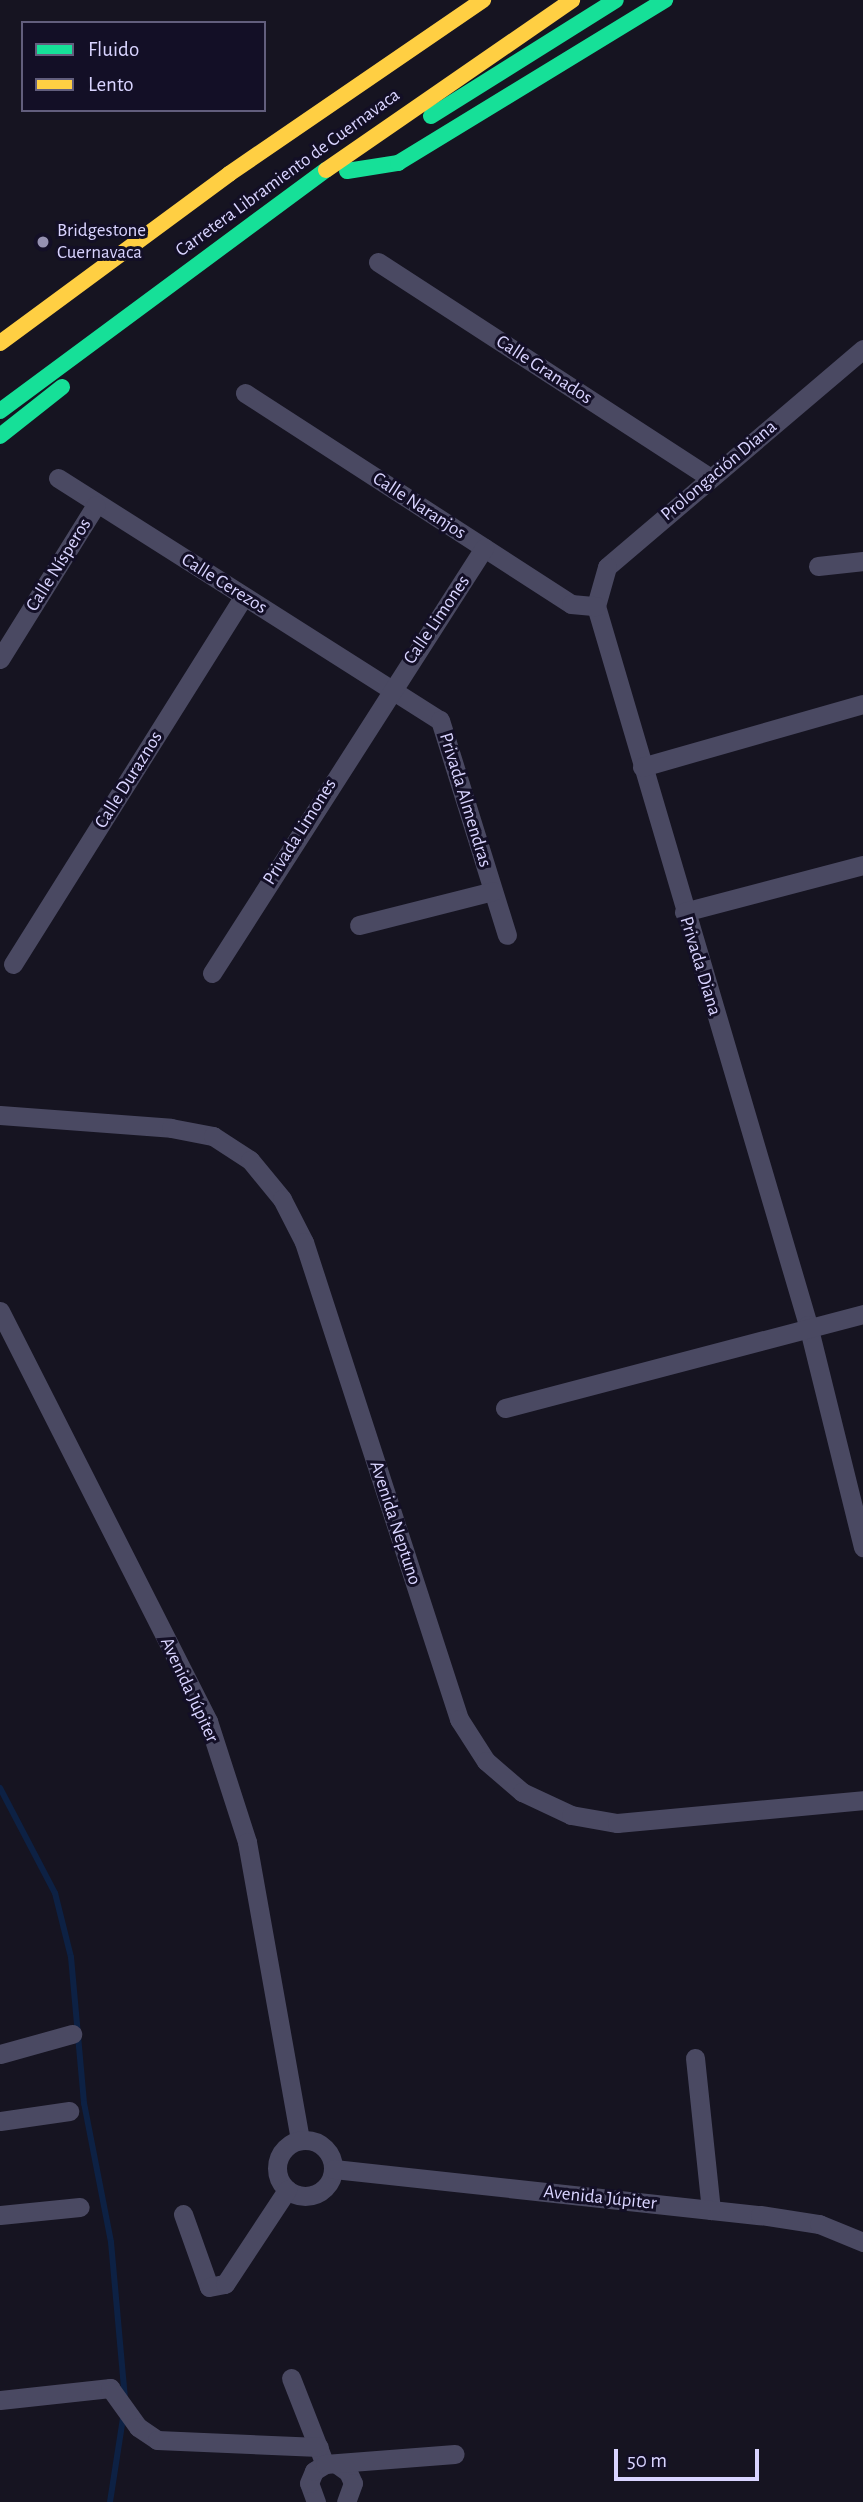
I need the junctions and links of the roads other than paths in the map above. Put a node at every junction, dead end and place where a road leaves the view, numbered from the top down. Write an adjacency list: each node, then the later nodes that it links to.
1 (466, 0): 6 (main road)
2 (483, 0): 6 (main road)
3 (572, 0): 12 (main road, Carretera Libramiento de Cuernavaca)
4 (616, 0): 7 (main road)
5 (665, 0): 7 (main road)
6 (450, 21): 9 (main road)
7 (347, 171): 13 (main road)
8 (378, 262): 15 (street, Calle Granados)
9 (0, 343)
10 (863, 349): 15 (street, Prolongación Diana)
11 (245, 393): 17 (street, Calle Naranjos)
12 (0, 411)
13 (0, 436)
14 (58, 478): 16 (street, Calle Cerezos)
15 (710, 478): 21 (street, Prolongación Diana)
16 (96, 505): 20 (street, Calle Cerezos); 22 (street, Calle Nísperos)
17 (484, 548): 21 (street, Calle Naranjos); 23 (street, Calle Limones)
18 (863, 561): 19 (street)
19 (818, 566)
20 (244, 596): 23 (street, Calle Cerezos); 31 (street, Calle Duraznos)
21 (596, 606): 25 (street, Privada Diana)
22 (0, 659)
23 (389, 691): 27 (street, Privada Almendras); 32 (street, Privada Limones)
24 (863, 704): 25 (street)
25 (642, 767): 28 (street, Privada Diana)
26 (863, 865): 28 (street)
27 (493, 891): 29 (street); 30 (street, Privada Almendras)
28 (684, 912): 36 (street, Privada Diana)
29 (359, 925)
30 (507, 935)
31 (13, 964)
32 (212, 973)
33 (0, 1115): 39 (street, Avenida Neptuno)
34 (0, 1311): 45 (street, Avenida Júpiter)
35 (863, 1314): 36 (street)
36 (808, 1325): 37 (street); 38 (street, Privada Diana)
37 (505, 1408)
38 (863, 1547)
39 (863, 1800)
40 (72, 2034): 41 (street)
41 (0, 2054)
42 (695, 2058): 49 (street)
43 (69, 2111): 44 (street)
44 (0, 2121)
45 (300, 2140): 46 (street); 47 (street)
46 (334, 2169): 47 (street); 49 (street, Avenida Júpiter)
47 (287, 2190): 50 (street)
48 (80, 2207): 51 (street)
49 (711, 2210): 52 (street, Avenida Júpiter)
50 (183, 2214)
51 (0, 2215)
52 (863, 2242)
53 (291, 2378): 56 (street)
54 (0, 2400): 56 (street)
55 (455, 2454): 56 (street)
56 (327, 2458): 57 (street); 58 (street)
57 (316, 2502)
58 (346, 2502)

